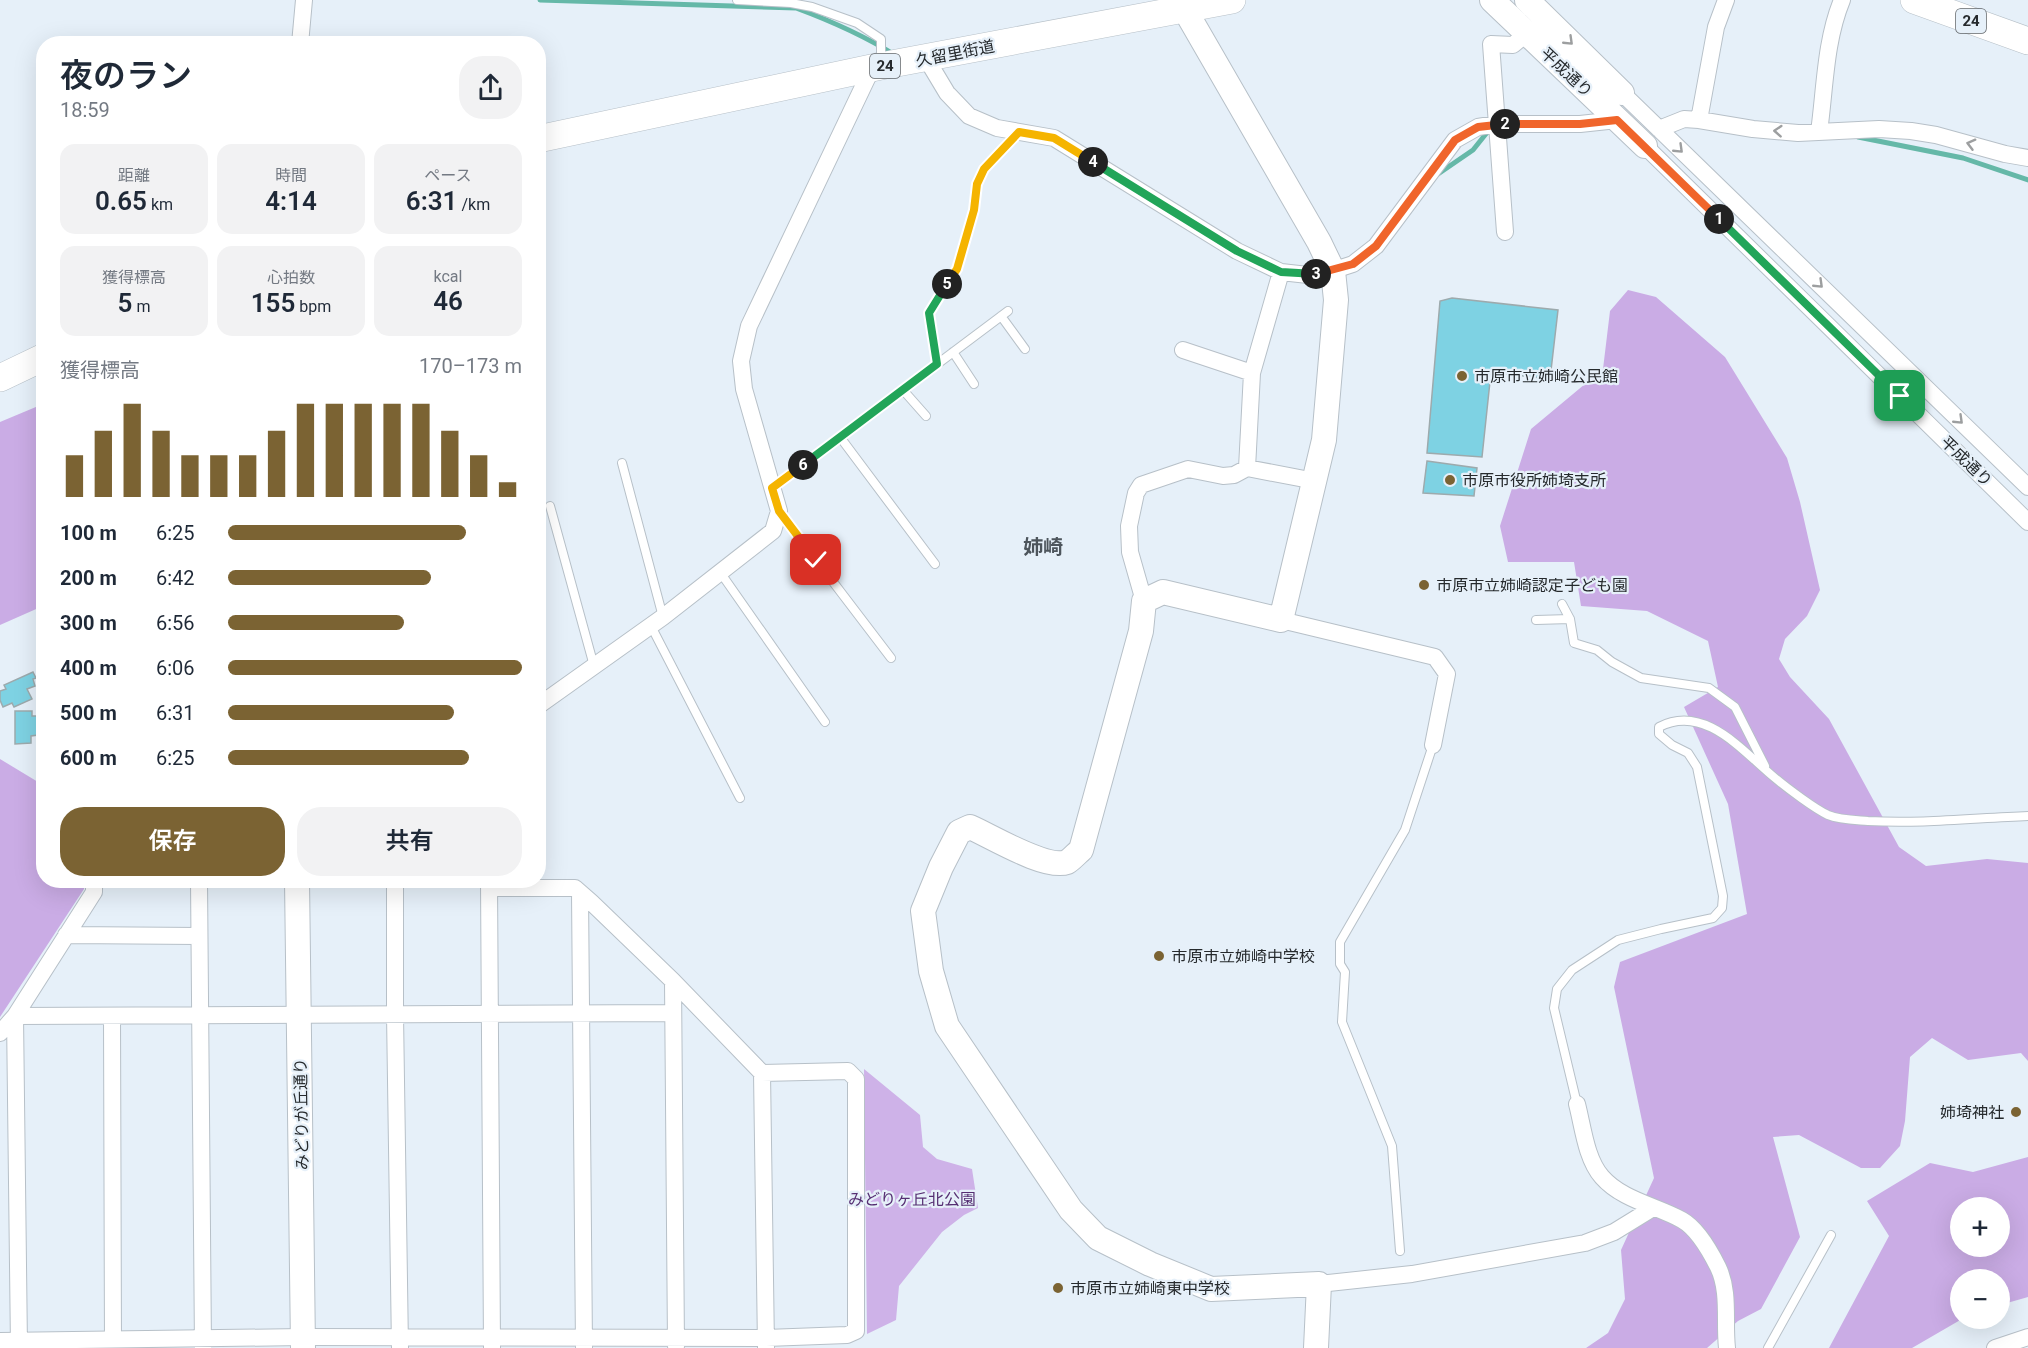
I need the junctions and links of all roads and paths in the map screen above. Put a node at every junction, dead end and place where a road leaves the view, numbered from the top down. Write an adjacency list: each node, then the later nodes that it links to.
1 (304, 0): 11 (street)
2 (737, 0): 14 (lane)
3 (1232, 0): 9 (main road, 久留里街道 / 24)
4 (1492, 0): 10 (street, 平成通り)
5 (1527, 0): 15 (street, 平成通り, one-way to 15)
6 (1726, 0): 17 (street)
7 (1842, 0): 20 (street)
8 (1914, 0): 12 (main road, 24)
9 (1185, 10): 13 (main road, 久留里街道 / 24); 25 (street)
10 (1526, 34): 16 (street, 平成通り); 18 (street)
11 (301, 36)
12 (2028, 42)
13 (926, 58): 14 (main road, 久留里街道 / 24); 19 (street)
14 (878, 65): 21 (main road, 久留里街道 / 24); 42 (street)
15 (1622, 93): 22 (street, 平成通り)
16 (1617, 120): 18 (street); 22 (street, 平成通り)
17 (1699, 120): 20 (street, one-way to 17); 22 (street)
18 (1496, 124): 24 (street); 25 (street)
19 (1019, 132): 26 (street); 31 (lane)
20 (1819, 132): 23 (street, one-way to 20)
21 (546, 137)
22 (1652, 137): 41 (street, 平成通り, one-way to 41); 45 (street, 平成通り)
23 (2028, 158)
24 (1505, 232)
25 (1333, 271): 26 (street); 40 (street)
26 (1281, 272): 32 (street)
27 (1025, 349): 29 (lane)
28 (1183, 350): 32 (street)
29 (953, 352): 31 (lane); 34 (lane)
30 (36, 361): 33 (main road)
31 (937, 364): 35 (lane)
32 (1252, 373): 39 (street)
33 (0, 378)
34 (974, 384)
35 (903, 390): 36 (lane); 37 (lane)
36 (926, 416)
37 (840, 437): 42 (lane); 46 (lane)
38 (622, 463): 53 (lane)
39 (1247, 468): 40 (street); 48 (street)
40 (1315, 481): 51 (street)
41 (2028, 487)
42 (772, 488): 44 (street)
43 (550, 506): 55 (lane)
44 (779, 511): 47 (street); 54 (lane)
45 (2028, 522)
46 (935, 564)
47 (720, 572): 53 (street); 57 (lane)
48 (1144, 601): 51 (street); 86 (street)
49 (1562, 604): 50 (lane)
50 (1570, 619): 52 (lane); 59 (lane)
51 (1281, 620): 58 (street)
52 (1536, 620)
53 (657, 621): 55 (street); 60 (lane)
54 (891, 658)
55 (594, 666): 56 (street)
56 (546, 700)
57 (825, 722)
58 (1432, 745): 85 (lane)
59 (1768, 772): 61 (lane); 82 (lane)
60 (740, 798)
61 (2028, 816)
62 (546, 887): 68 (street)
63 (94, 888): 69 (street)
64 (199, 888): 70 (street)
65 (297, 888): 77 (street, みどりが丘通り)
66 (395, 888): 73 (street)
67 (489, 888): 74 (street)
68 (580, 893): 71 (street); 75 (street)
69 (66, 935): 70 (street); 78 (street)
70 (199, 936): 76 (street)
71 (673, 981): 72 (street); 81 (street)
72 (673, 1013): 75 (street); 94 (street)
73 (395, 1014): 74 (street); 77 (street); 91 (street)
74 (490, 1014): 75 (street); 92 (street)
75 (581, 1014): 93 (street)
76 (200, 1015): 77 (street); 79 (street); 89 (street)
77 (300, 1015): 90 (street, みどりが丘通り)
78 (15, 1016): 79 (street); 80 (street); 96 (street)
79 (112, 1016): 97 (street)
80 (0, 1032)
81 (762, 1072): 95 (street); 95 (street)
82 (1577, 1104): 83 (street)
83 (1653, 1208): 86 (street); 99 (street)
84 (1831, 1235): 100 (lane)
85 (1400, 1251)
86 (1319, 1284): 98 (street)
87 (2028, 1336): 101 (street)
88 (0, 1341): 96 (street)
89 (203, 1343): 90 (street); 97 (street)
90 (303, 1343): 91 (street)
91 (400, 1343): 92 (street)
92 (492, 1343): 93 (street)
93 (584, 1343): 94 (street)
94 (676, 1343): 95 (street)
95 (766, 1343)
96 (19, 1344): 97 (street)
97 (113, 1344)
98 (1316, 1348)
99 (1727, 1348)
100 (1768, 1348)
101 (1995, 1348)

